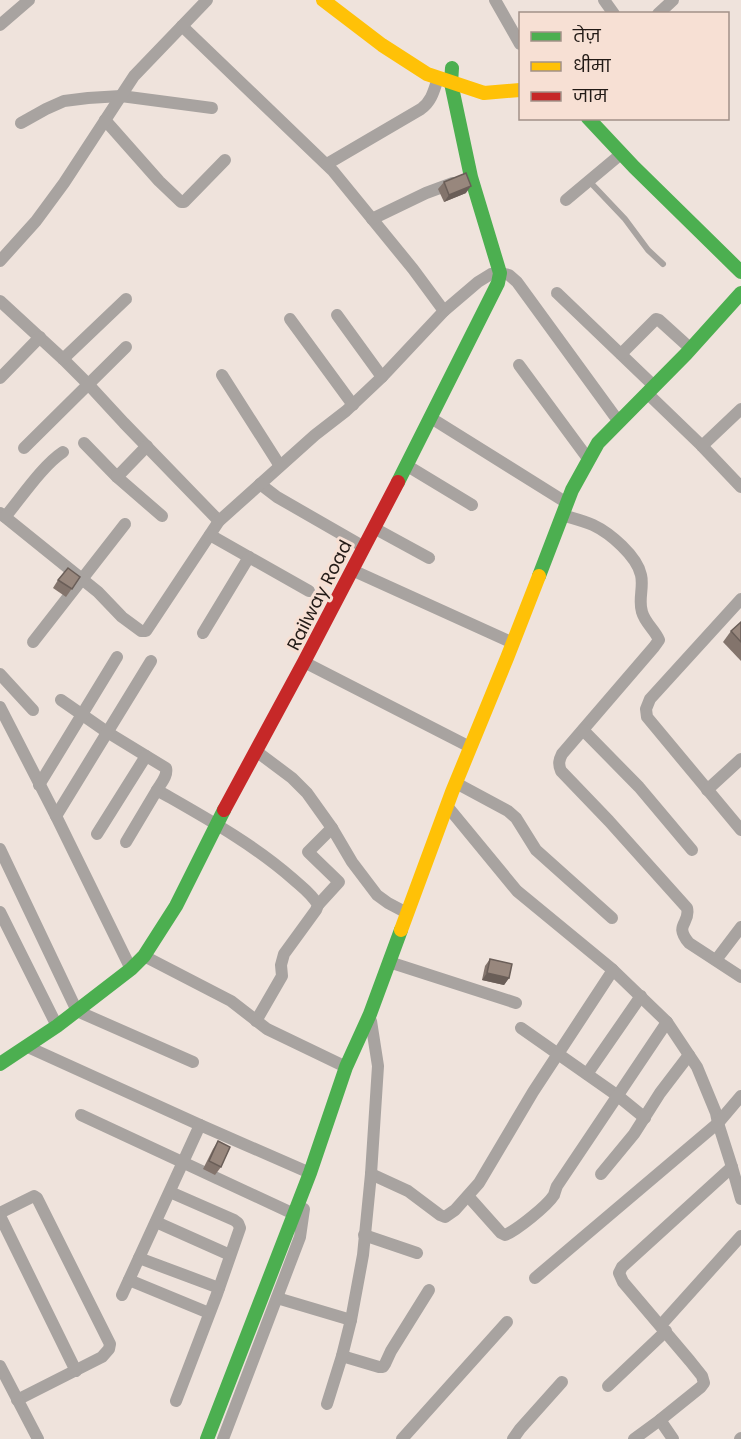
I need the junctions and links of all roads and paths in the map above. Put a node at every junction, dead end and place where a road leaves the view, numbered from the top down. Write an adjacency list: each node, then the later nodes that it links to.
1 (29, 0): 8 (street)
2 (207, 0): 9 (street)
3 (323, 0): 12 (main road)
4 (343, 0): 11 (main road)
5 (495, 0): 10 (street)
6 (673, 0): 7 (street)
7 (660, 12)
8 (2, 21)
9 (182, 26): 16 (street); 24 (street)
10 (519, 42)
11 (452, 68): 13 (main road); 14 (main road)
12 (438, 78): 14 (main road); 24 (street)
13 (519, 78)
14 (452, 83): 15 (main road); 25 (main road)
15 (519, 90)
16 (121, 96): 17 (street); 18 (street); 21 (street)
17 (212, 108)
18 (105, 120): 23 (street); 30 (street)
19 (590, 120): 22 (main road)
20 (604, 120): 29 (main road)
21 (21, 123)
22 (621, 154): 26 (street); 32 (main road)
23 (225, 160)
24 (327, 164): 28 (street)
25 (471, 177): 28 (street); 33 (main road)
26 (589, 180): 27 (street); 31 (lane)
27 (566, 200)
28 (372, 219): 38 (street)
29 (725, 238)
30 (2, 256)
31 (663, 264)
32 (741, 272)
33 (500, 273): 38 (street); 54 (main road, Railway Road); 55 (street)
34 (557, 293): 44 (street)
35 (741, 293): 43 (main road)
36 (126, 299): 45 (street)
37 (0, 301): 41 (street)
38 (444, 311): 48 (street)
39 (337, 315): 48 (street)
40 (290, 319): 52 (street)
41 (40, 337): 45 (street); 49 (street)
42 (126, 347): 50 (street)
43 (691, 349): 44 (street); 51 (main road)
44 (621, 354): 51 (street)
45 (63, 358): 50 (street)
46 (519, 365): 61 (street)
47 (222, 375): 63 (street)
48 (382, 377): 52 (street)
49 (0, 378)
50 (88, 384): 57 (street); 59 (street)
51 (651, 390): 55 (main road); 58 (street)
52 (353, 405): 63 (street)
53 (741, 409): 58 (street)
54 (431, 418): 62 (main road, Railway Road); 68 (street)
55 (619, 422): 61 (main road)
56 (84, 443): 64 (street)
57 (147, 446): 64 (street); 71 (street)
58 (702, 446): 66 (street)
59 (24, 448)
60 (63, 452): 69 (street)
61 (589, 460): 68 (main road)
62 (406, 465): 67 (street); 73 (main road, Railway Road)
63 (280, 466): 65 (street)
64 (117, 477): 70 (street)
65 (260, 484): 71 (street); 75 (street)
66 (741, 487)
67 (472, 505)
68 (565, 509): 84 (main road); 93 (street)
69 (3, 515): 79 (street)
70 (162, 516)
71 (219, 521): 74 (street)
72 (125, 524): 79 (street)
73 (374, 528): 75 (main road, Railway Road); 77 (street)
74 (210, 534): 76 (street); 79 (street)
75 (364, 547): 78 (main road, Railway Road)
76 (249, 557): 80 (street); 82 (street)
77 (429, 558)
78 (352, 570): 84 (street); 87 (main road, Railway Road)
79 (83, 579): 83 (street)
80 (309, 591)
81 (741, 599): 102 (street)
82 (202, 633)
83 (33, 642)
84 (513, 643): 95 (main road)
85 (117, 657): 92 (street)
86 (151, 661): 94 (street)
87 (304, 662): 95 (street); 96 (main road, Railway Road)
88 (0, 674): 91 (street)
89 (61, 700): 92 (street)
90 (0, 707): 100 (street)
91 (33, 711)
92 (81, 715): 94 (street); 100 (street)
93 (583, 730): 111 (street); 118 (street)
94 (107, 732): 97 (street); 104 (street)
95 (470, 747): 99 (main road)
96 (256, 751): 105 (main road, Railway Road); 106 (street)
97 (146, 756): 101 (street); 108 (street)
98 (741, 759): 102 (street)
99 (456, 783): 103 (main road); 115 (street)
100 (39, 785): 104 (street)
101 (157, 790): 105 (street); 109 (street)
102 (707, 790): 107 (street)
103 (447, 806): 114 (main road); 121 (street)
104 (56, 816): 120 (street)
105 (216, 825): 112 (street); 117 (main road, Railway Road)
106 (332, 828): 112 (street); 114 (street)
107 (741, 830)
108 (97, 834)
109 (126, 842)
110 (0, 849): 125 (street)
111 (692, 850)
112 (318, 905): 127 (street)
113 (0, 912): 129 (street)
114 (407, 913): 119 (main road)
115 (612, 918)
116 (741, 927): 118 (street)
117 (144, 956): 120 (main road, Railway Road); 127 (street)
118 (716, 960): 122 (street)
119 (389, 962): 124 (street); 126 (main road)
120 (131, 969): 125 (main road, Railway Road)
121 (613, 970): 123 (street); 132 (street)
122 (741, 977)
123 (640, 996): 128 (street); 137 (street)
124 (516, 1003)
125 (77, 1011): 129 (main road, Railway Road); 134 (street)
126 (370, 1014): 136 (main road); 147 (street)
127 (256, 1021): 136 (street)
128 (667, 1022): 133 (street); 138 (street)
129 (57, 1026): 131 (main road, Railway Road)
130 (521, 1028): 132 (street)
131 (28, 1047): 135 (main road, Railway Road); 143 (street)
132 (558, 1054): 137 (street); 151 (street)
133 (689, 1055): 141 (street); 142 (street)
134 (192, 1062)
135 (0, 1064)
136 (346, 1067): 146 (main road)
137 (587, 1074): 138 (street)
138 (618, 1096): 141 (street); 151 (street)
139 (741, 1096): 142 (street)
140 (81, 1115): 144 (street)
141 (645, 1118): 148 (street)
142 (718, 1123): 145 (street); 162 (street)
143 (200, 1125): 144 (street); 146 (street)
144 (183, 1162): 150 (street); 154 (street)
145 (732, 1167): 152 (street); 171 (street)
146 (310, 1173): 149 (main road)
147 (371, 1174): 151 (street); 157 (street)
148 (602, 1174)
149 (304, 1188): 154 (main road); 167 (street)
150 (170, 1192): 155 (street); 160 (street)
151 (468, 1196)
152 (741, 1200)
153 (0, 1214): 174 (street); 174 (street)
154 (294, 1215): 156 (main road)
155 (156, 1222): 160 (street); 161 (street)
156 (289, 1228): 182 (street); 183 (main road)
157 (364, 1235): 159 (street); 169 (street)
158 (741, 1236): 171 (street)
159 (417, 1253)
160 (231, 1255): 164 (street)
161 (139, 1258): 163 (street); 164 (street)
162 (535, 1278)
163 (129, 1280): 166 (street); 168 (street)
164 (219, 1288): 168 (street)
165 (429, 1290): 172 (street)
166 (122, 1296)
167 (277, 1298): 169 (street); 184 (street)
168 (209, 1313): 178 (street)
169 (351, 1320): 172 (street)
170 (507, 1323): 185 (street)
171 (663, 1328): 176 (street); 180 (street)
172 (342, 1356): 179 (street)
173 (0, 1366): 177 (street)
174 (76, 1371): 177 (street)
175 (562, 1382): 186 (street)
176 (608, 1386)
177 (17, 1400): 181 (street)
178 (176, 1401)
179 (327, 1404)
180 (660, 1420): 187 (street); 188 (street)
181 (38, 1439)
182 (196, 1439)
183 (207, 1439)
184 (223, 1439)
185 (402, 1439)
186 (513, 1439)
187 (634, 1439)
188 (673, 1439)

